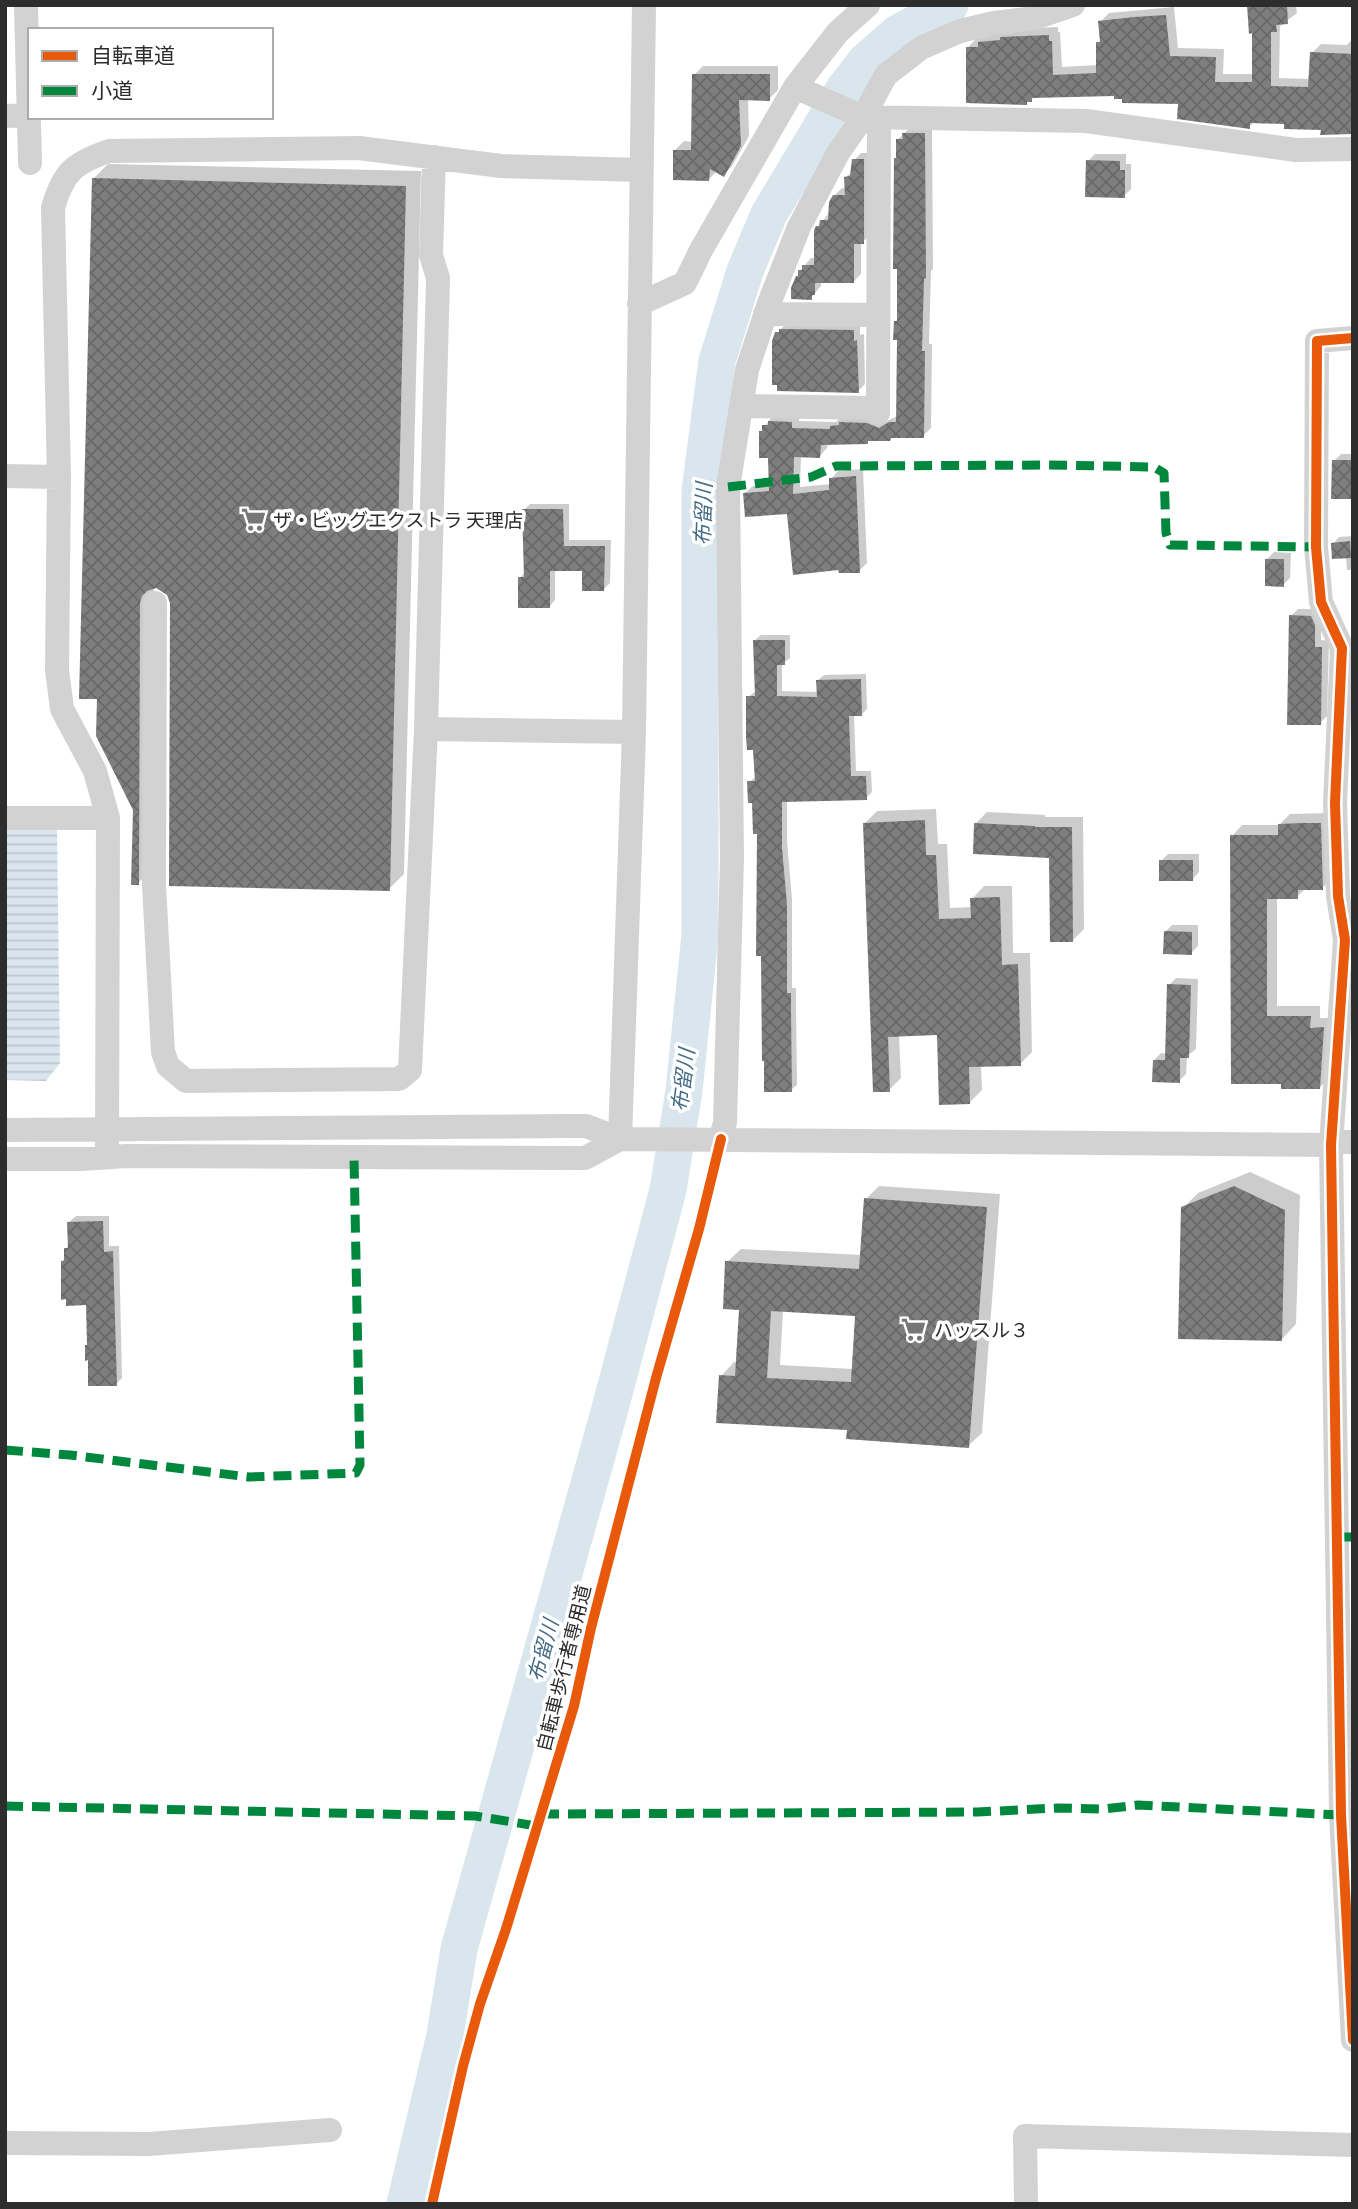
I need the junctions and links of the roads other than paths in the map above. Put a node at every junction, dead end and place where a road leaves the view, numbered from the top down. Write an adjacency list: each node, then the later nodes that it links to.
1 (26, 5): 7 (street)
2 (644, 5): 12 (street)
3 (868, 5): 6 (street)
4 (1073, 5): 5 (street)
5 (1014, 14): 8 (street)
6 (800, 89): 8 (street); 13 (street)
7 (17, 116): 11 (street)
8 (865, 116): 9 (street); 14 (street); 15 (street)
9 (1353, 149)
10 (433, 157): 12 (street); 19 (street); 21 (street)
11 (30, 163)
12 (640, 170): 13 (street)
13 (639, 304): 22 (street)
14 (765, 314): 15 (street); 17 (street)
15 (878, 315): 17 (street)
16 (1353, 338): 29 (street)
17 (741, 406): 28 (street)
18 (5, 476): 19 (street)
19 (60, 477): 24 (street)
20 (155, 603): 21 (street)
21 (426, 729): 22 (street)
22 (634, 732): 27 (street)
23 (5, 818): 24 (street)
24 (108, 818): 26 (street)
25 (5, 1130): 26 (street)
26 (107, 1130): 27 (street); 30 (street)
27 (628, 1139): 28 (street); 30 (street)
28 (713, 1139): 29 (street)
29 (1341, 1143): 32 (street)
30 (107, 1157): 31 (street)
31 (5, 1160)
32 (1353, 2040)
33 (330, 2130): 34 (street)
34 (5, 2143)
35 (1353, 2144): 36 (street)
36 (1026, 2204)

